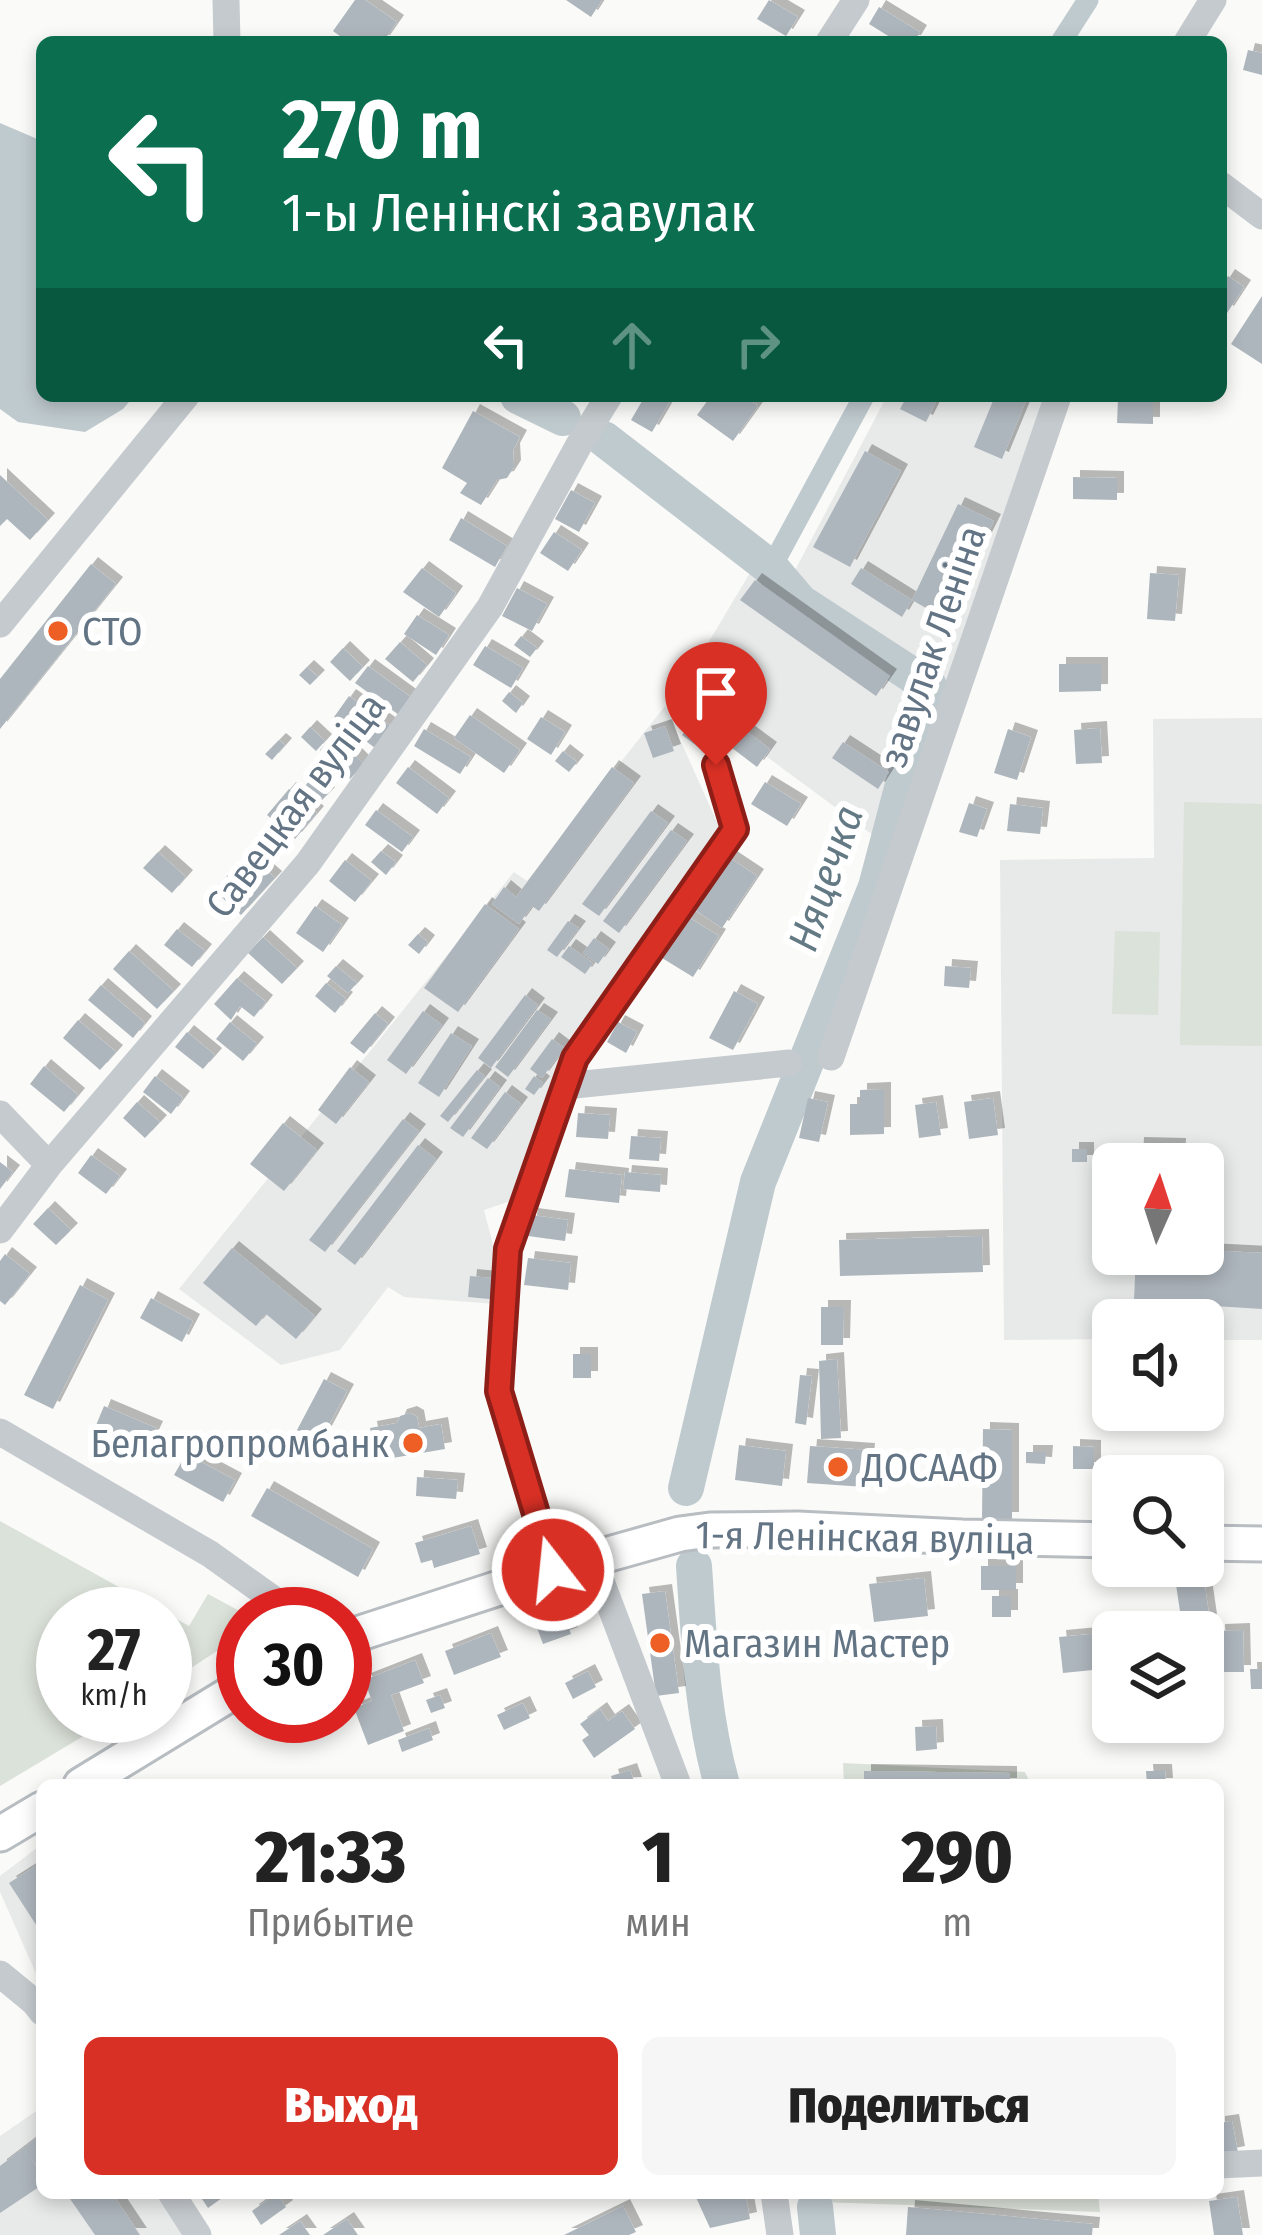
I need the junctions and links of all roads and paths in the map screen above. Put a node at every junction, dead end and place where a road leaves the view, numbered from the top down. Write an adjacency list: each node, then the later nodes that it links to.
1 (226, 0): 4 (street)
2 (856, 0): 5 (street)
3 (1213, 0): 6 (street)
4 (227, 36)
5 (833, 36)
6 (1191, 36)
7 (1227, 189): 8 (street)
8 (1258, 209)
9 (182, 402): 12 (street)
10 (605, 402): 18 (street, Савецкая вуліца)
11 (1056, 402): 14 (street, завулак Леніна)
12 (0, 625)
13 (716, 765): 16 (street)
14 (831, 1057)
15 (789, 1063): 16 (street)
16 (565, 1086): 25 (street)
17 (0, 1114): 18 (street)
18 (49, 1165): 19 (street, Савецкая вуліца)
19 (0, 1230)
20 (0, 1432): 26 (street)
21 (1092, 1539): 24 (main road, 1-я Ленінская вуліца)
22 (1224, 1543): 23 (main road)
23 (1262, 1544)
24 (593, 1560): 25 (main road, 1-я Ленінская вуліца); 30 (street)
25 (553, 1570): 27 (main road, 1-я Ленінская вуліца)
26 (256, 1587)
27 (372, 1629)
28 (216, 1702): 29 (main road)
29 (91, 1779)
30 (676, 1779)
31 (36, 1813): 32 (main road)
32 (0, 1834)
33 (0, 1974): 34 (street)
34 (36, 2004)
35 (1262, 2163): 36 (street)
36 (1224, 2165)
37 (175, 2199): 39 (street)
38 (775, 2199): 40 (street)
39 (198, 2235)
40 (780, 2235)

